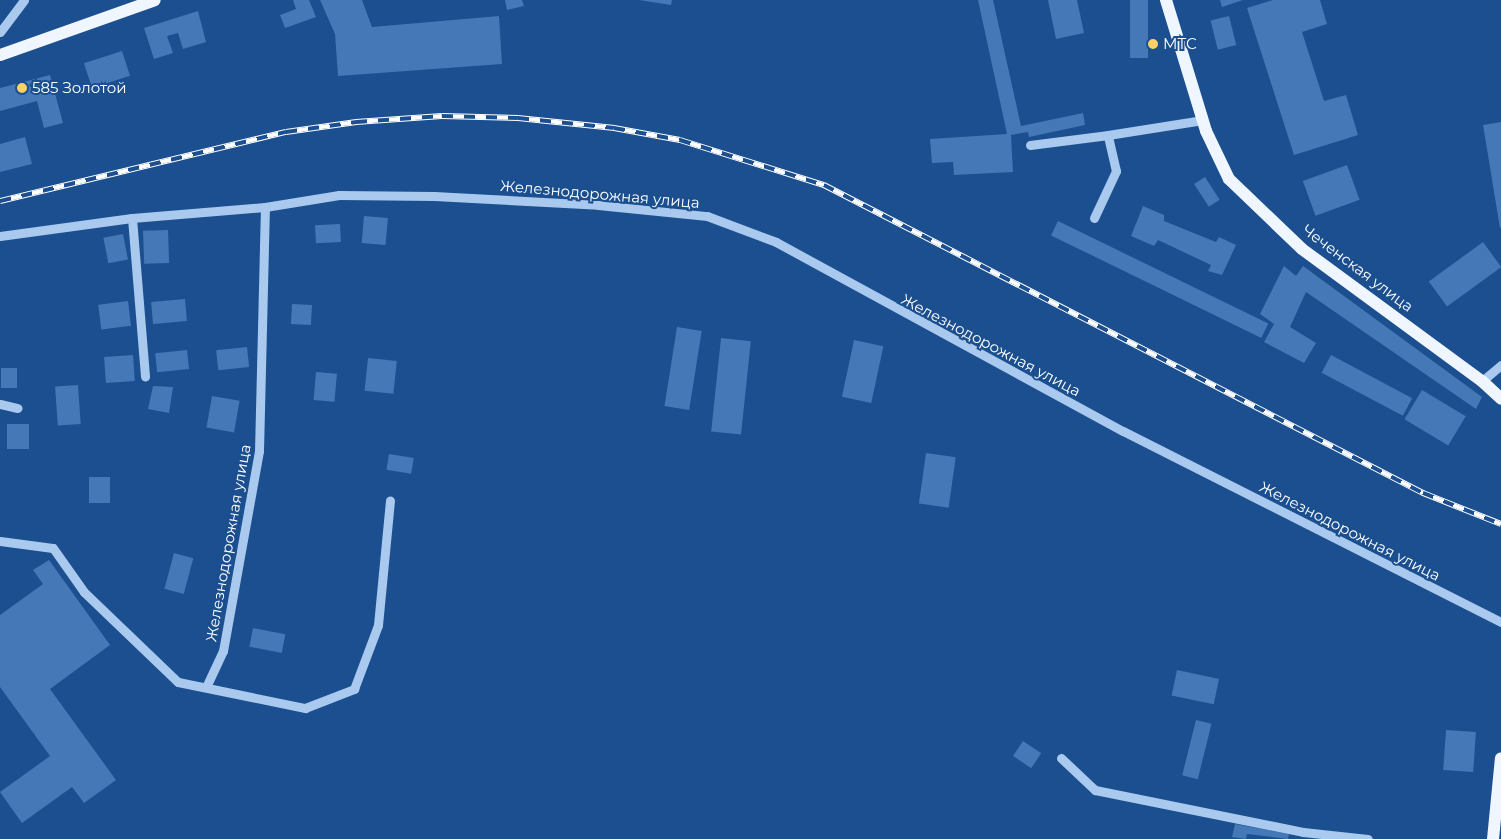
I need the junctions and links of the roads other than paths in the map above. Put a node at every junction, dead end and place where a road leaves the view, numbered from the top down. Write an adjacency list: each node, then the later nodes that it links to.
1 (24, 0): 5 (street)
2 (155, 0): 4 (main road)
3 (1166, 0): 7 (main road, Чеченская улица)
4 (135, 4): 6 (main road)
5 (0, 32)
6 (0, 55)
7 (1202, 120): 8 (street); 16 (main road, Чеченская улица)
8 (1108, 135): 9 (street); 12 (street)
9 (1030, 145)
10 (265, 207): 11 (street); 23 (street, Железнодорожная улица); 24 (street, Железнодорожная улица)
11 (132, 218): 13 (street); 15 (street)
12 (1094, 218)
13 (0, 236)
14 (1501, 365): 16 (street)
15 (145, 376)
16 (1482, 381): 17 (main road); 20 (main road)
17 (1501, 399)
18 (0, 404): 19 (street)
19 (18, 408)
20 (1501, 409)
21 (390, 501): 24 (street)
22 (0, 541): 24 (street)
23 (1501, 622)
24 (206, 685)
25 (1061, 758): 27 (street)
26 (1501, 758): 28 (main road)
27 (1368, 839)
28 (1492, 839)

